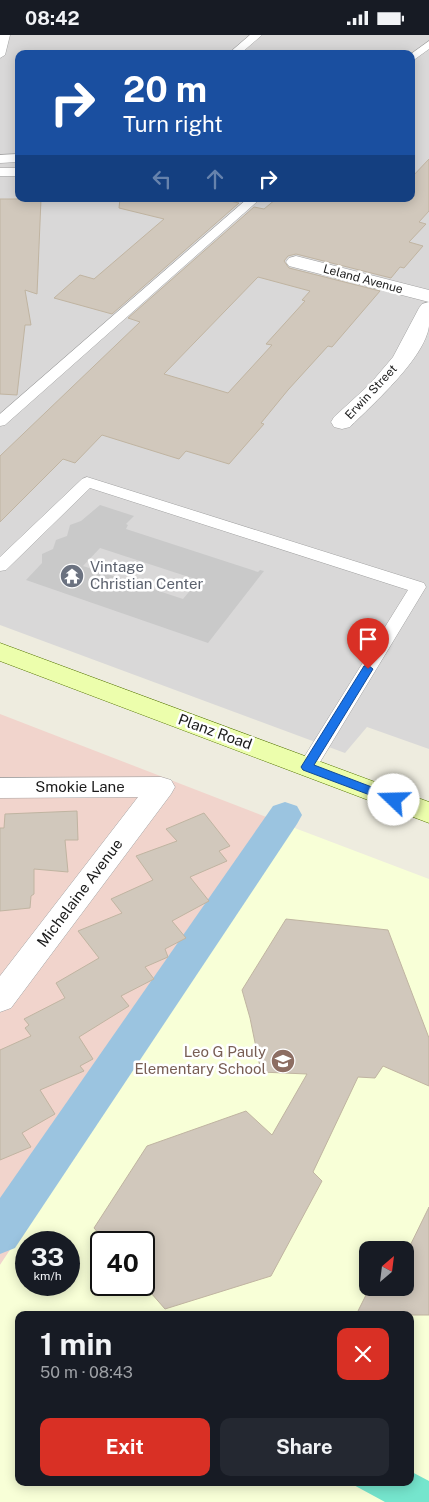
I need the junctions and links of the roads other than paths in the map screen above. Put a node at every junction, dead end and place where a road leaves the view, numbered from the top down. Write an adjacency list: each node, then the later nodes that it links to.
1 (4, 35): 5 (lane)
2 (257, 35): 4 (lane)
3 (429, 44): 6 (lane)
4 (238, 50)
5 (0, 55)
6 (415, 56)
7 (15, 158): 8 (lane)
8 (0, 159)
9 (15, 171): 10 (lane)
10 (0, 172)
11 (251, 202): 15 (lane)
12 (296, 261): 13 (street, Leland Avenue)
13 (429, 296)
14 (429, 308): 16 (street, Erwin Street)
15 (0, 422)
16 (342, 422)
17 (0, 566): 19 (lane)
18 (0, 652): 19 (street, Planz Road)
19 (307, 767): 22 (street, Planz Road)
20 (161, 787): 21 (street, Smokie Lane); 23 (street, Michelaine Avenue)
21 (0, 788)
22 (429, 813)
23 (0, 999)

